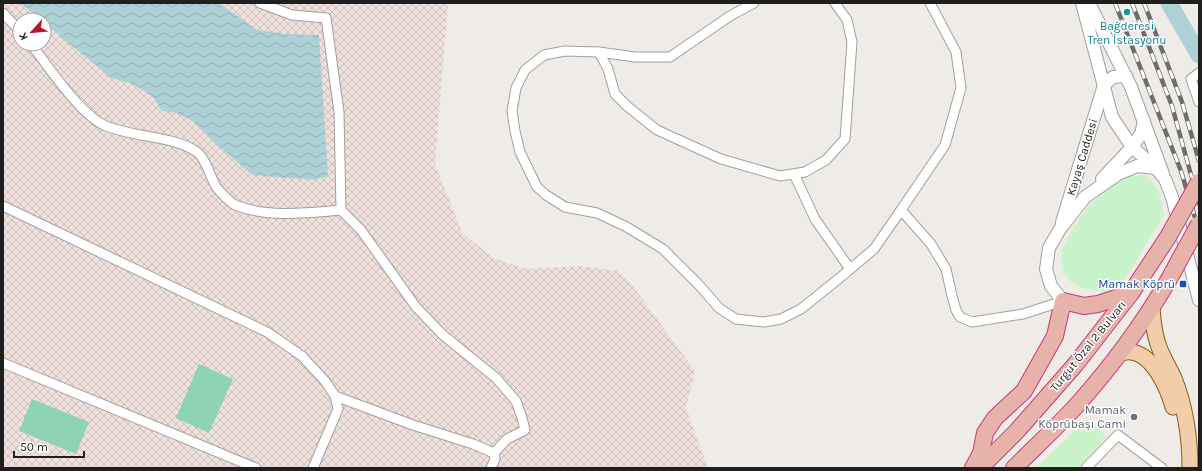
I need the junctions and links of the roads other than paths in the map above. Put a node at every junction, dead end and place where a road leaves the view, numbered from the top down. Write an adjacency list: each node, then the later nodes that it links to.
1 (260, 3): 23 (street)
2 (754, 3): 10 (street)
3 (835, 3): 18 (street)
4 (930, 3): 24 (street)
5 (1082, 3): 13 (street, Kayaş Caddesi)
6 (1089, 3): 12 (street)
7 (3, 13): 8 (street)
8 (12, 23)
9 (37, 52): 23 (street)
10 (599, 52): 18 (street); 27 (street)
11 (1199, 73): 14 (street)
12 (1126, 76): 13 (street); 15 (street)
13 (1104, 85): 16 (street, Kayaş Caddesi); 26 (street, Kayaş Caddesi)
14 (1199, 102)
15 (1144, 121): 16 (street); 19 (street)
16 (1132, 147): 17 (street, Kayaş Caddesi); 21 (street)
17 (1156, 168): 19 (street, Kayaş Caddesi); 21 (street, Kayaş Caddesi)
18 (794, 174): 27 (street)
19 (1165, 179): 29 (street, Kayaş Caddesi)
20 (1199, 182): 28 (highway, Turgut Özal 2 Bulvarı, bridge)
21 (1085, 197): 26 (street, Kayaş Caddesi)
22 (3, 206): 34 (street)
23 (340, 210): 35 (street)
24 (901, 210): 27 (street); 30 (street)
25 (1199, 224): 31 (highway, bridge)
26 (1060, 229): 30 (street, Kayaş Caddesi)
27 (850, 269)
28 (1131, 293): 30 (highway); 40 (highway, Turgut Özal 2 Bulvarı)
29 (1199, 300)
30 (1064, 301): 39 (highway)
31 (1152, 308): 32 (highway); 45 (main road)
32 (1119, 354): 41 (highway); 44 (main road)
33 (3, 363): 36 (street)
34 (335, 396): 35 (street); 37 (street)
35 (494, 453): 38 (street)
36 (256, 468)
37 (313, 468)
38 (491, 468)
39 (973, 468)
40 (980, 468)
41 (1014, 468)
42 (1086, 468): 43 (street)
43 (1162, 468)
44 (1181, 468)
45 (1190, 468)

